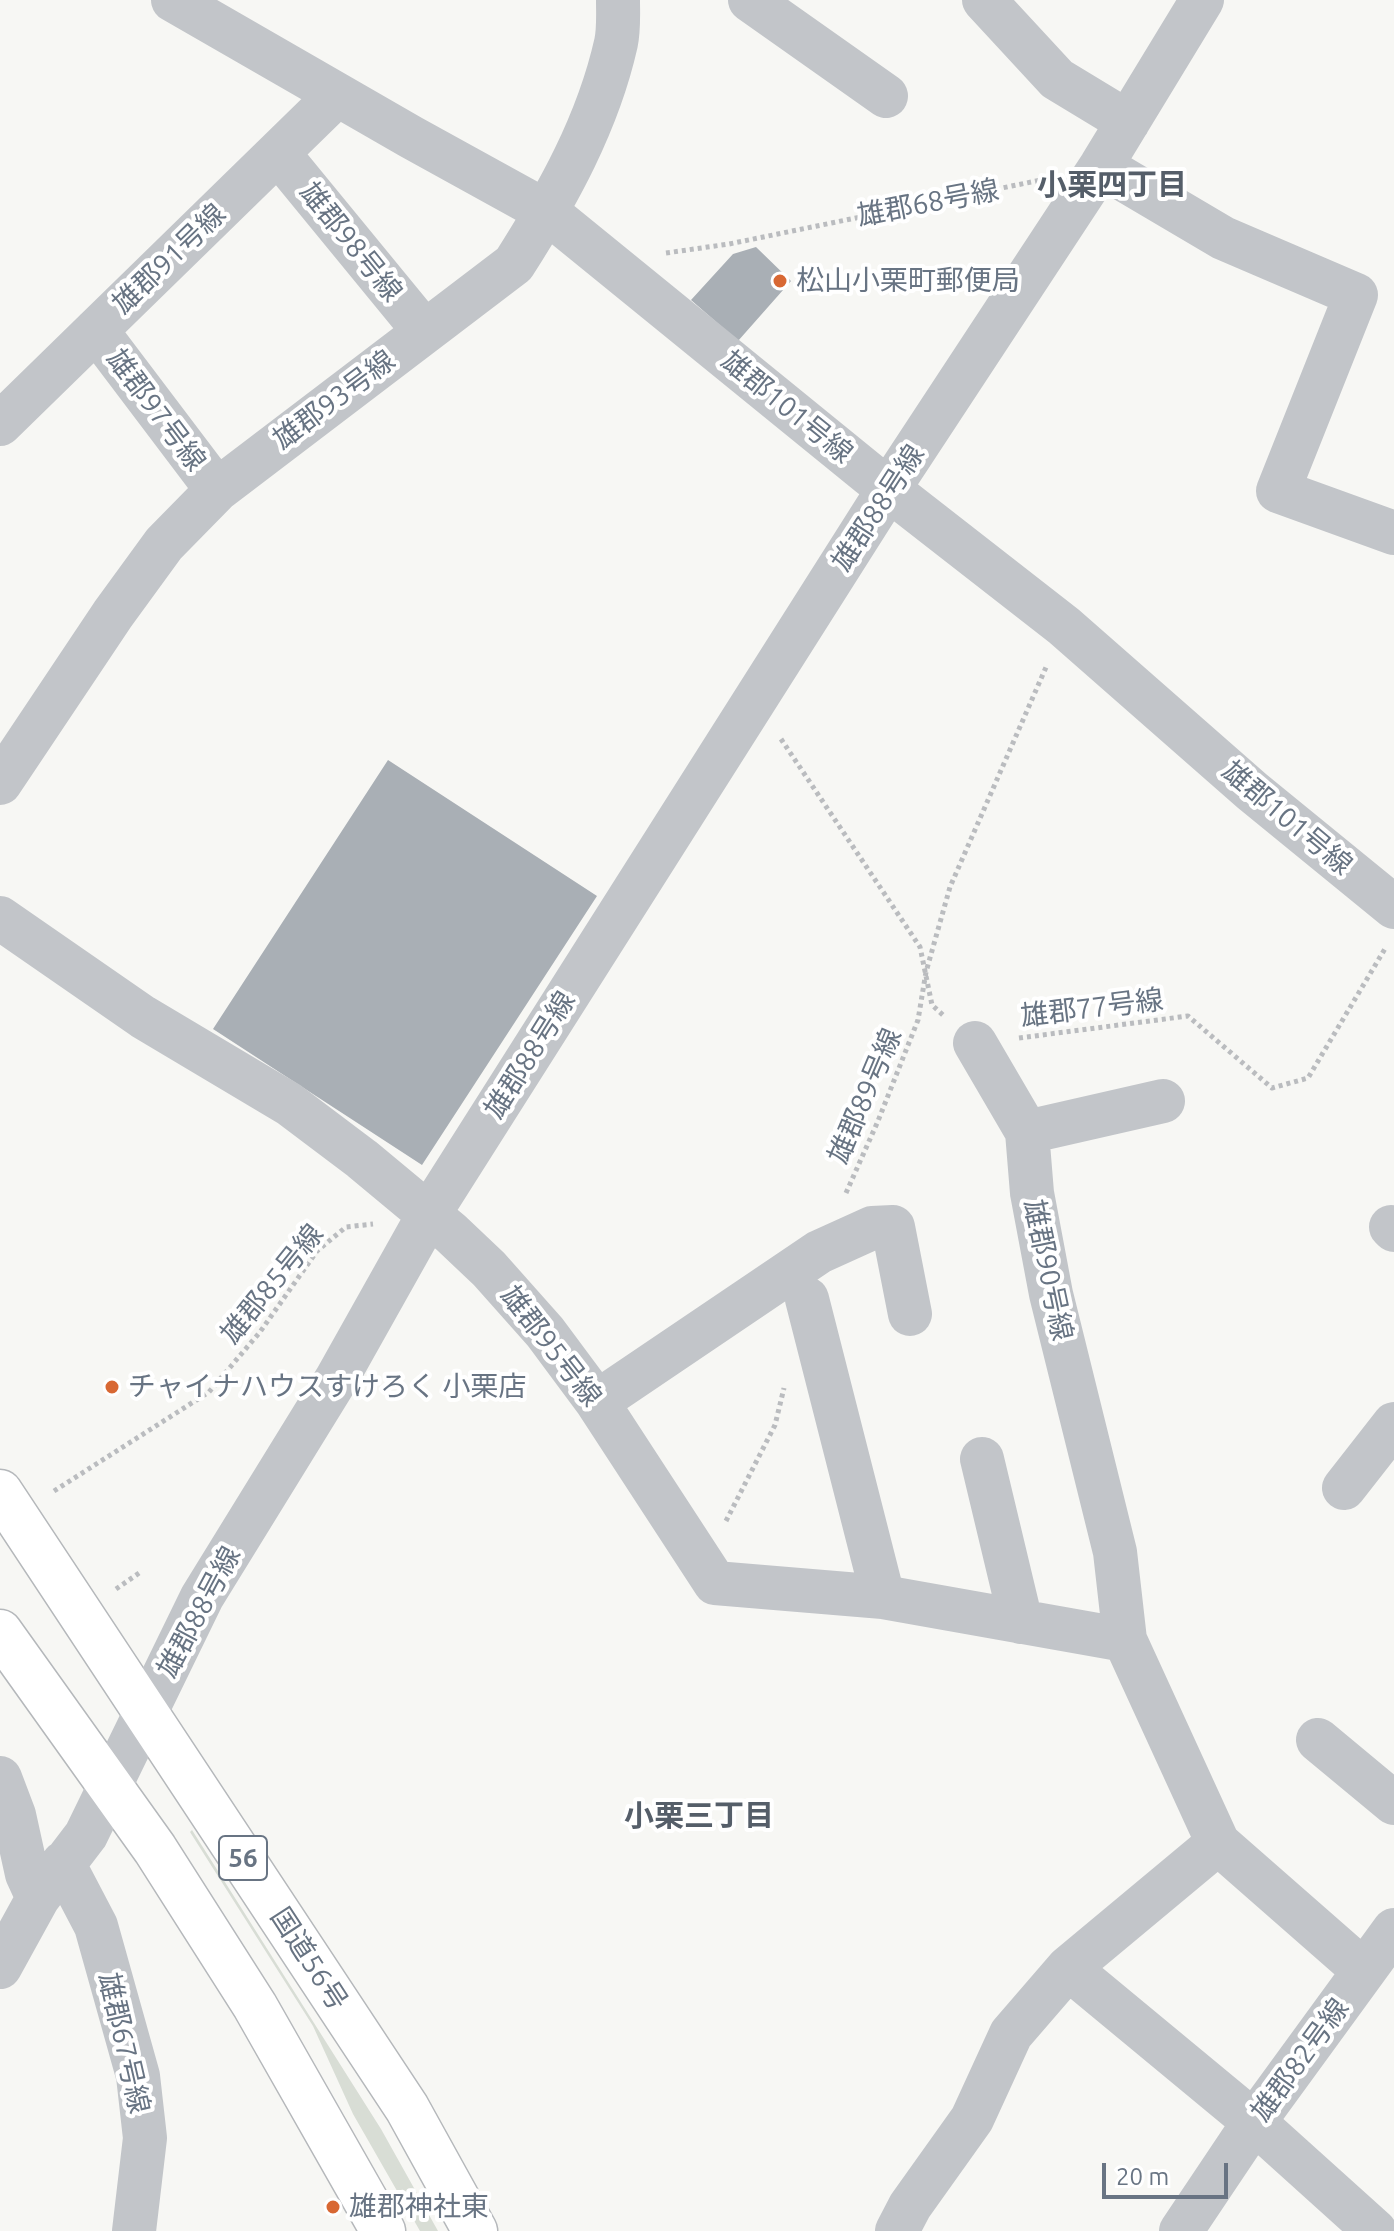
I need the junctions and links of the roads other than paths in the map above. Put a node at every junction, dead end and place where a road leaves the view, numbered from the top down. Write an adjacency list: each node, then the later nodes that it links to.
1 (618, 0): 11 (street, 雄郡93号線)
2 (750, 0): 7 (street)
3 (984, 0): 8 (street)
4 (1202, 0): 8 (street)
5 (190, 4): 6 (street, 雄郡101号線)
6 (337, 95): 9 (street, 雄郡91号線); 11 (street, 雄郡101号線)
7 (886, 96)
8 (1128, 122): 10 (street)
9 (278, 153): 12 (street, 雄郡91号線); 13 (street, 雄郡98号線)
10 (1101, 166): 16 (street, 雄郡88号線); 17 (street)
11 (547, 212): 13 (street, 雄郡93号線); 16 (street, 雄郡101号線)
12 (96, 330): 14 (street, 雄郡91号線); 15 (street, 雄郡97号線)
13 (424, 331): 15 (street, 雄郡93号線)
14 (0, 424)
15 (217, 490): 18 (street, 雄郡93号線)
16 (888, 490): 19 (street, 雄郡101号線); 24 (street, 雄郡88号線)
17 (1394, 533)
18 (0, 783)
19 (1394, 907)
20 (0, 918): 24 (street, 雄郡95号線)
21 (975, 1043): 23 (street, 雄郡90号線)
22 (1163, 1101): 23 (street)
23 (1027, 1132): 35 (street, 雄郡90号線)
24 (422, 1226): 27 (street, 雄郡95号線); 36 (street, 雄郡88号線)
25 (807, 1299): 32 (street)
26 (910, 1314): 27 (street)
27 (597, 1402): 32 (street, 雄郡95号線)
28 (1394, 1424): 30 (street)
29 (982, 1459): 33 (street)
30 (1344, 1488)
31 (0, 1492): 36 (highway, 国道56号 / 56)
32 (883, 1597): 33 (street, 雄郡95号線)
33 (1021, 1622): 35 (street, 雄郡95号線)
34 (0, 1632): 39 (highway, 56)
35 (1125, 1640): 41 (street, 雄郡90号線)
36 (147, 1713): 39 (street, 雄郡88号線); 51 (highway, 国道56号 / 56)
37 (1318, 1740): 40 (street)
38 (0, 1778): 43 (street)
39 (111, 1786): 42 (street, 雄郡88号線); 50 (highway, 56)
40 (1394, 1803)
41 (1218, 1843): 46 (street); 47 (street, 雄郡90号線)
42 (63, 1863): 43 (street, 雄郡88号線); 49 (street, 雄郡67号線)
43 (38, 1898): 45 (street, 雄郡88号線)
44 (1394, 1930): 47 (street, 雄郡82号線)
45 (0, 1967)
46 (1068, 1968): 48 (street); 52 (street)
47 (1364, 1971): 48 (street, 雄郡82号線)
48 (1254, 2122): 53 (street, 雄郡82号線); 54 (street)
49 (134, 2231)
50 (383, 2231)
51 (475, 2231)
52 (897, 2231)
53 (1181, 2231)
54 (1375, 2231)

